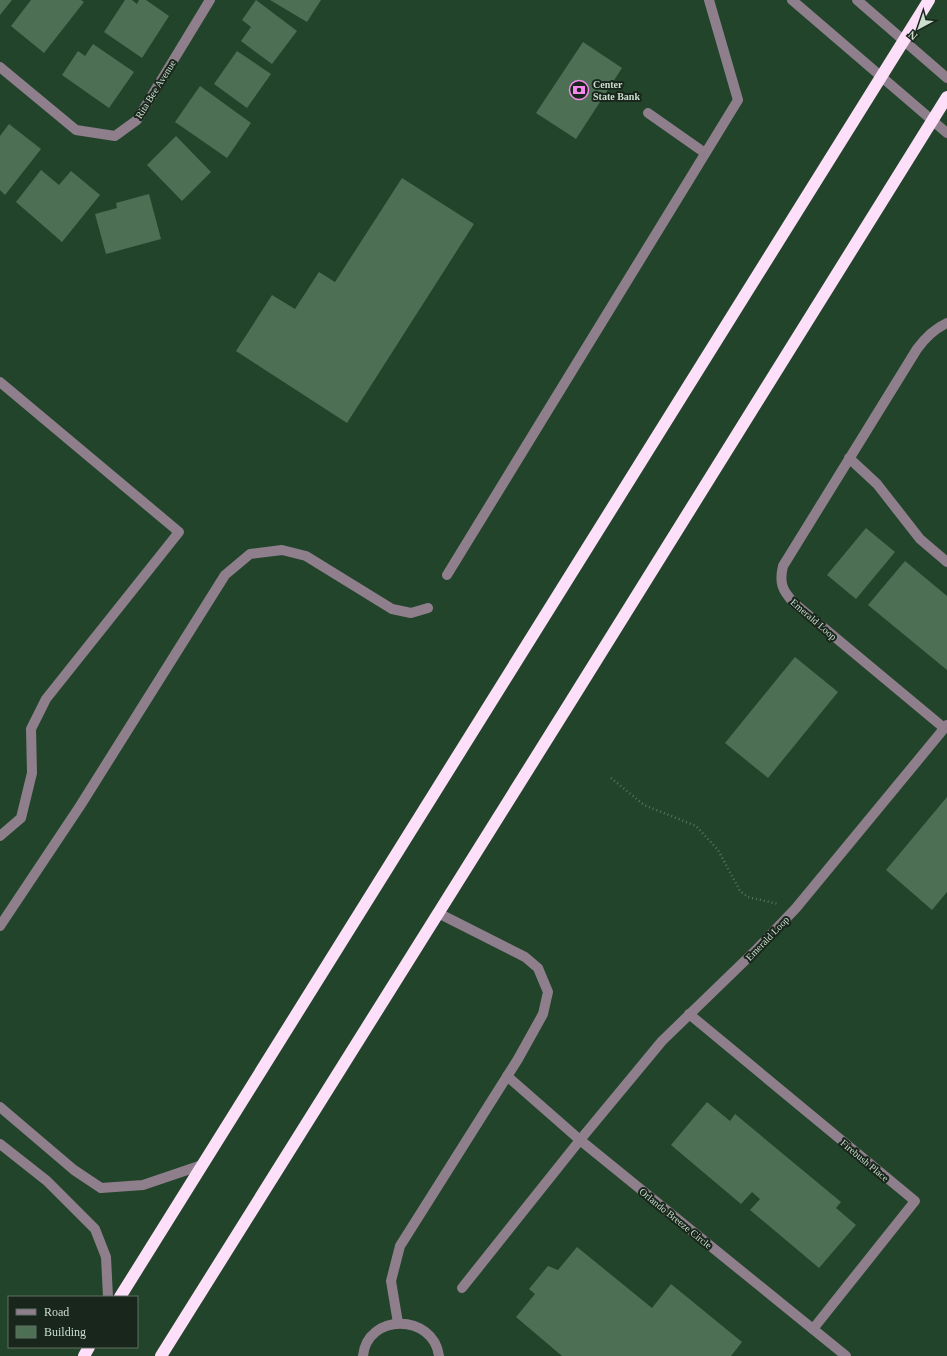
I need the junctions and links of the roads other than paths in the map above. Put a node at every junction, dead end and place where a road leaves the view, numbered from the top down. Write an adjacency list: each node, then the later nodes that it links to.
1 (210, 0): 7 (street, Rita Bee Avenue)
2 (709, 0): 14 (street)
3 (792, 0): 8 (street)
4 (858, 0): 6 (street)
5 (929, 0): 6 (highway)
6 (903, 40): 8 (highway); 9 (street)
7 (0, 67)
8 (881, 77): 12 (street); 30 (highway)
9 (947, 78)
10 (947, 97): 12 (highway)
11 (648, 113): 14 (street)
12 (933, 121): 13 (street); 23 (highway)
13 (947, 133)
14 (706, 153): 19 (street)
15 (947, 323): 17 (street, Emerald Loop)
16 (0, 382): 22 (street)
17 (849, 458): 18 (street); 21 (street, Emerald Loop)
18 (947, 562)
19 (447, 575)
20 (428, 608): 24 (street)
21 (945, 727): 25 (street, Emerald Loop)
22 (0, 836)
23 (438, 913): 26 (street); 36 (highway)
24 (0, 926)
25 (689, 1014): 28 (street, Emerald Loop); 35 (street, Firebush Place)
26 (507, 1076): 28 (street, Orlando Breeze Circle); 34 (street)
27 (0, 1107): 30 (street)
28 (580, 1140): 31 (street, Emerald Loop); 35 (street, Orlando Breeze Circle)
29 (0, 1144): 32 (street)
30 (202, 1165): 33 (highway)
31 (462, 1288)
32 (108, 1296)
33 (121, 1296)
34 (398, 1323): 37 (street); 38 (street)
35 (812, 1329): 39 (street, Orlando Breeze Circle)
36 (161, 1356)
37 (363, 1356)
38 (439, 1356)
39 (846, 1356)

